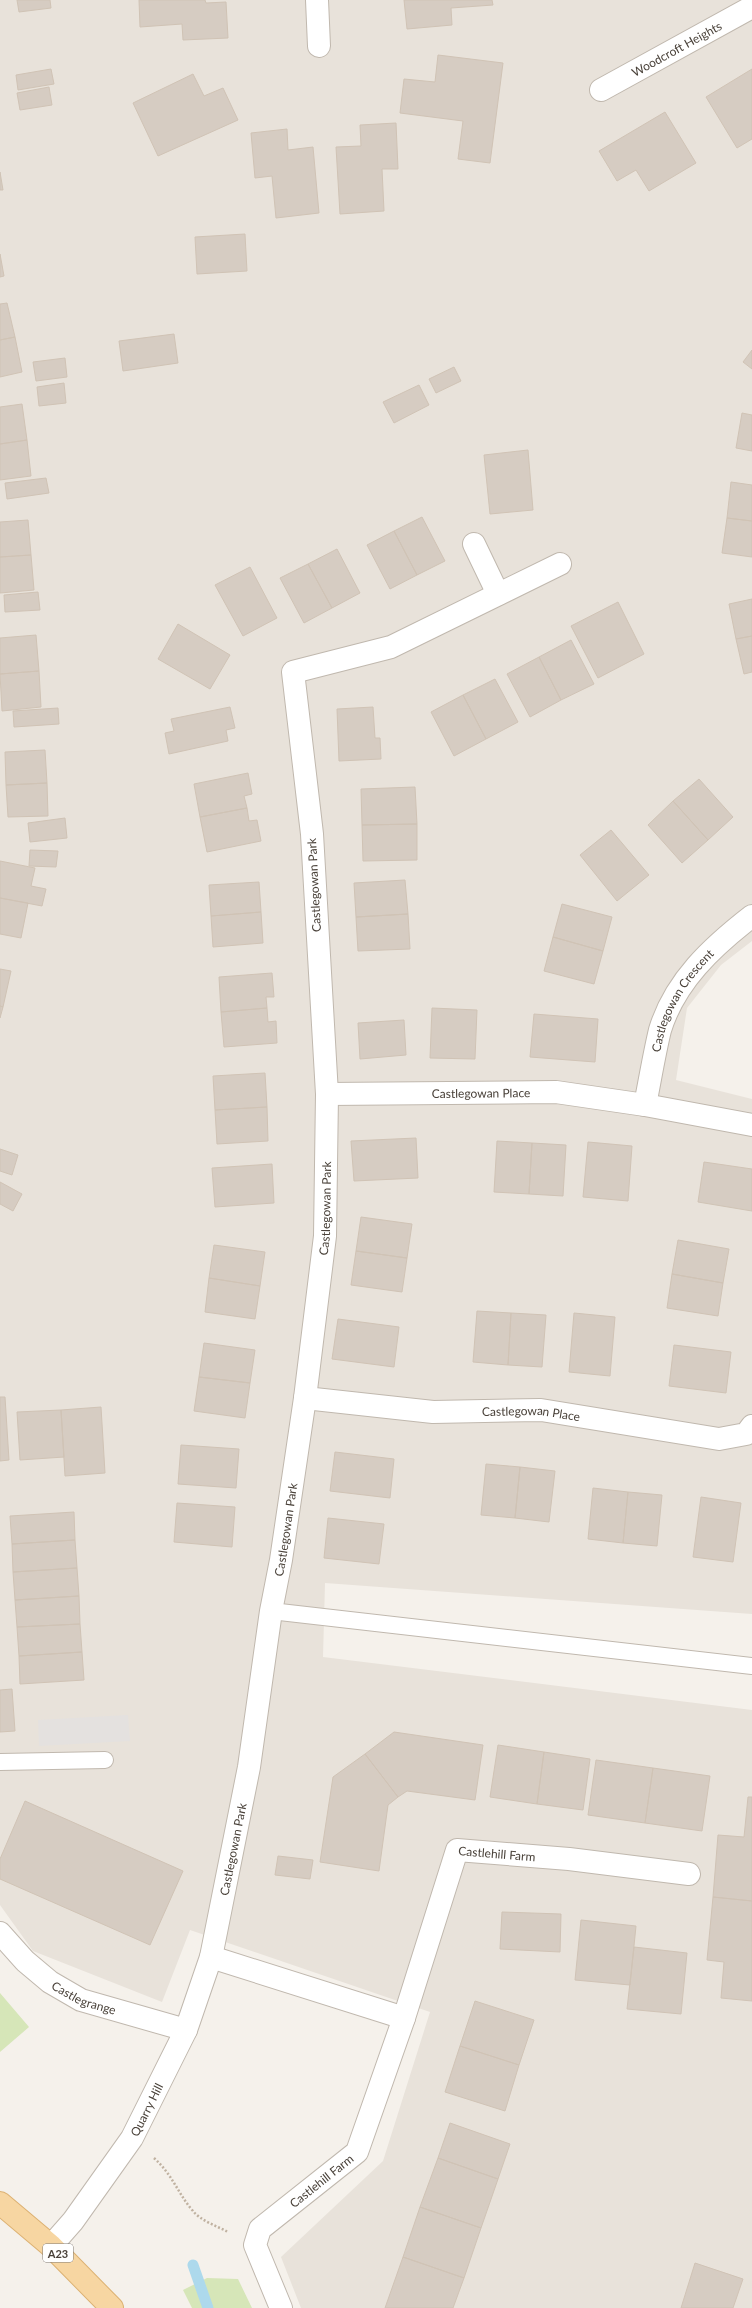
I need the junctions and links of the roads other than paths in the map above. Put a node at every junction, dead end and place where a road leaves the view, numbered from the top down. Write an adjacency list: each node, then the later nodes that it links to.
1 (317, 0): 3 (street)
2 (752, 7): 4 (street, Woodcroft Heights)
3 (319, 46)
4 (601, 90)
5 (474, 544): 7 (street)
6 (560, 564): 7 (street, Castlegowan Park)
7 (498, 594): 9 (street, Castlegowan Park)
8 (752, 916): 10 (street, Castlegowan Crescent)
9 (327, 1094): 10 (street, Castlegowan Place); 12 (street, Castlegowan Park)
10 (645, 1105): 11 (street, Castlegowan Place)
11 (752, 1125)
12 (305, 1398): 13 (street, Castlegowan Place); 14 (street, Castlegowan Park)
13 (752, 1426)
14 (271, 1612): 15 (lane); 20 (street, Castlegowan Park)
15 (752, 1666)
16 (106, 1760): 17 (lane)
17 (0, 1762)
18 (689, 1874): 21 (street, Castlehill Farm)
19 (0, 1933): 22 (street, Castlegrange)
20 (211, 1957): 21 (street); 22 (street, Quarry Hill)
21 (404, 2018): 26 (street, Castlehill Farm)
22 (186, 2030): 24 (street, Quarry Hill)
23 (0, 2202): 24 (main road, A23)
24 (51, 2246): 25 (main road, A23)
25 (112, 2308)
26 (281, 2308)

